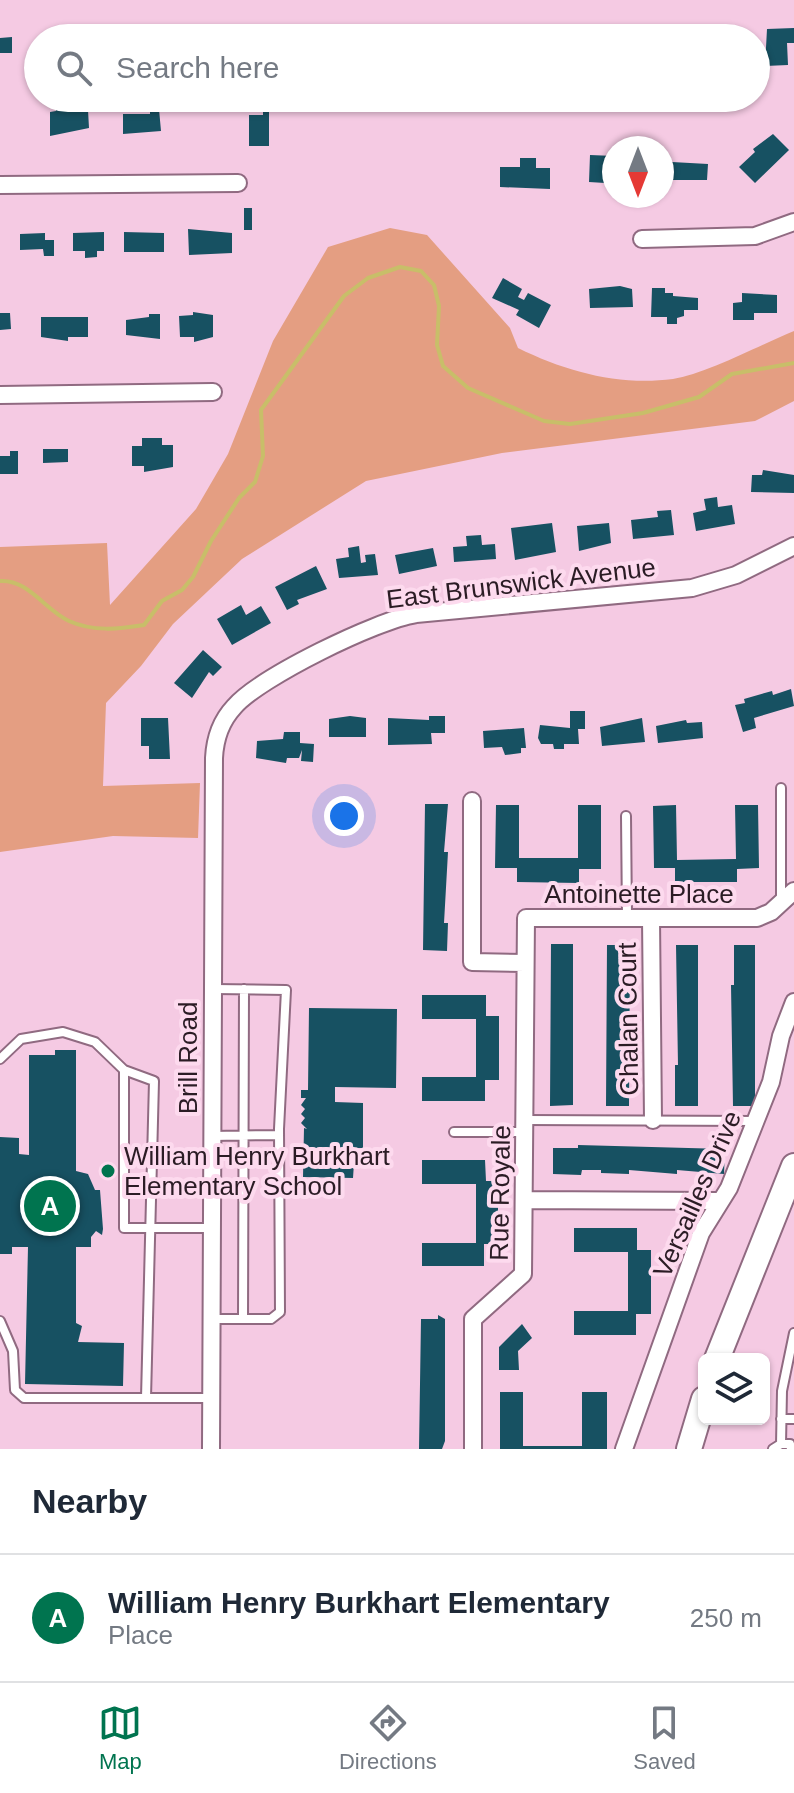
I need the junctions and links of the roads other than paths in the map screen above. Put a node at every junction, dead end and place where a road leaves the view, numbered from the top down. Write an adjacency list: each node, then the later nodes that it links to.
1 (238, 183): 2 (street)
2 (0, 185)
3 (794, 222): 4 (street)
4 (642, 239)
5 (213, 392): 6 (street)
6 (0, 395)
7 (794, 546): 10 (street, East Brunswick Avenue)
8 (781, 788): 12 (lane)
9 (472, 801): 15 (street)
10 (214, 812): 16 (street, Brill Road)
11 (626, 816): 13 (lane)
12 (788, 897): 14 (street, Antoinette Place)
13 (627, 918): 14 (street, Antoinette Place); 15 (street, Antoinette Place)
14 (651, 918): 21 (street, Chalan Court)
15 (525, 963): 23 (street, Rue Royale)
16 (213, 989): 17 (lane); 27 (street, Brill Road)
17 (244, 989): 25 (lane); 26 (lane)
18 (794, 1002): 22 (street, Versailles Drive)
19 (0, 1059): 20 (lane)
20 (124, 1070): 31 (lane); 31 (lane)
21 (653, 1120): 22 (lane); 23 (lane)
22 (756, 1121): 30 (street, Versailles Drive)
23 (524, 1126): 24 (lane); 29 (street, Rue Royale)
24 (454, 1132)
25 (242, 1135): 26 (lane); 27 (lane); 34 (lane)
26 (279, 1135): 34 (lane)
27 (212, 1136): 32 (street, Brill Road)
28 (794, 1166): 37 (main road)
29 (524, 1200): 30 (street); 47 (street, Rue Royale)
30 (717, 1201): 48 (street, Versailles Drive)
31 (148, 1228): 32 (lane); 40 (lane)
32 (212, 1228): 33 (street, Brill Road)
33 (211, 1319): 34 (lane); 41 (street, Brill Road)
34 (243, 1319)
35 (0, 1321): 40 (lane)
36 (794, 1333): 38 (lane)
37 (719, 1353)
38 (782, 1391): 39 (lane); 43 (lane)
39 (794, 1391)
40 (146, 1398): 41 (lane)
41 (211, 1398): 46 (street, Brill Road)
42 (698, 1419): 49 (main road)
43 (781, 1419): 44 (lane); 45 (lane)
44 (794, 1419)
45 (777, 1446): 50 (lane)
46 (211, 1449)
47 (473, 1449)
48 (624, 1449)
49 (689, 1449)
50 (791, 1449)

